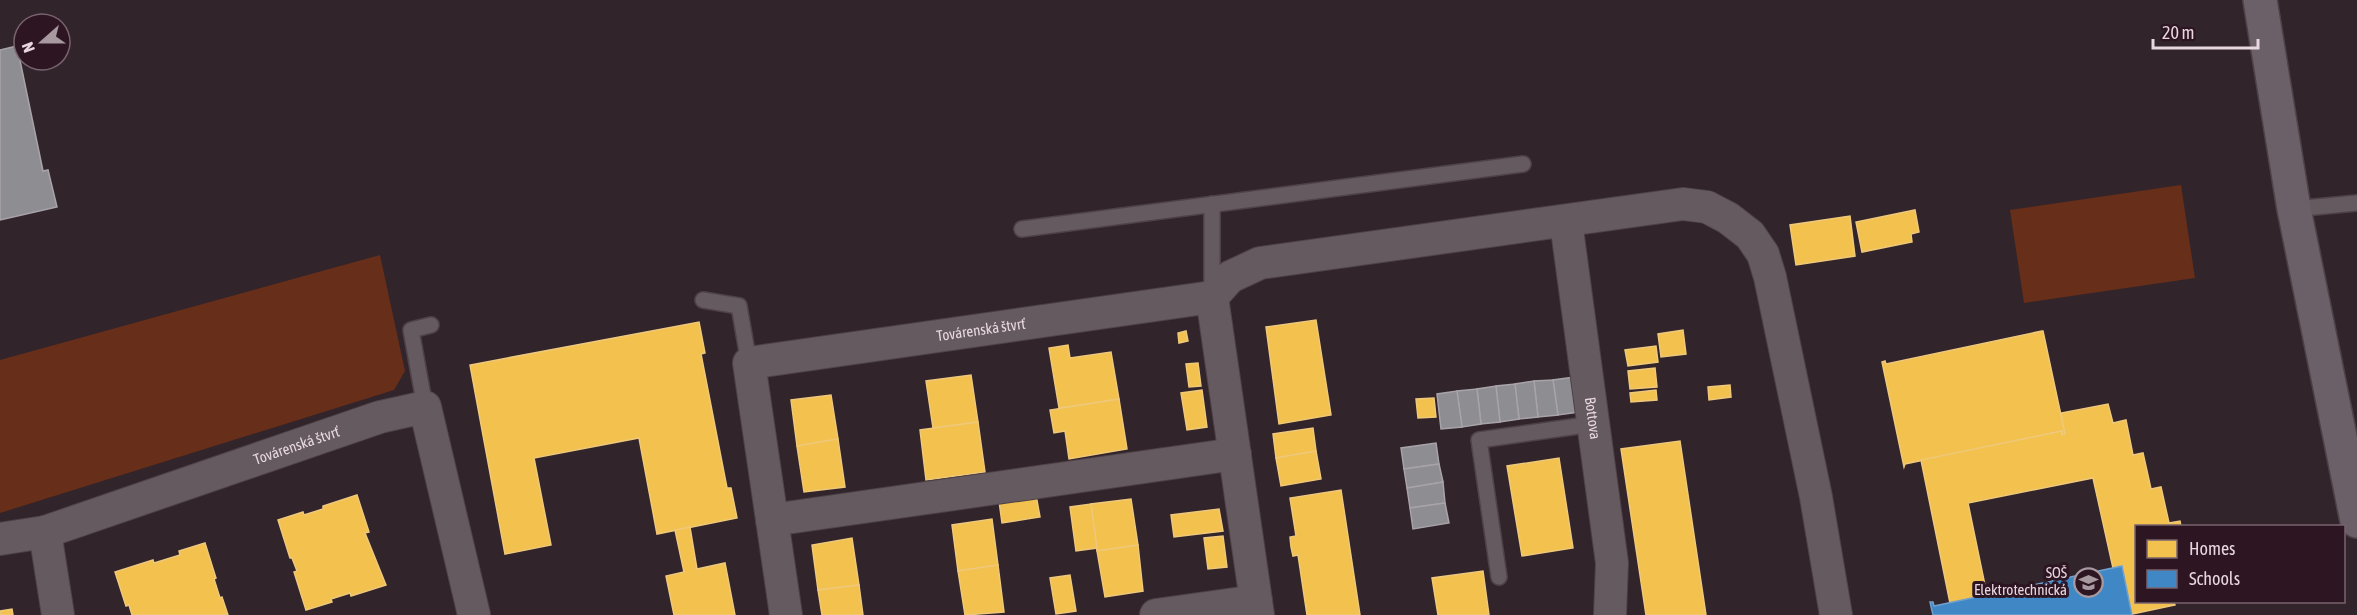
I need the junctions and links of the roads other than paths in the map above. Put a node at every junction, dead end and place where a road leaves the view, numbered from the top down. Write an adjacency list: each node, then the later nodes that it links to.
1 (2260, 0): 5 (main road)
2 (1523, 164): 4 (lane)
3 (2357, 203): 5 (lane)
4 (1212, 204): 7 (lane); 8 (lane)
5 (2294, 209): 16 (main road)
6 (1566, 222): 8 (street); 13 (street, Bottova); 26 (street)
7 (1022, 230)
8 (1212, 297): 11 (street, Továrenská štvrť); 14 (street)
9 (703, 300): 11 (lane)
10 (431, 325): 12 (lane)
11 (749, 363): 15 (street)
12 (425, 407): 17 (street, Továrenská štvrť); 22 (street)
13 (1593, 424): 19 (lane); 25 (street, Bottova)
14 (1235, 454): 15 (street); 20 (street)
15 (772, 520): 23 (street)
16 (2357, 521)
17 (45, 532): 18 (street, Továrenská štvrť); 21 (street)
18 (0, 539)
19 (1498, 577)
20 (1257, 608): 24 (street)
21 (57, 615)
22 (474, 615)
23 (786, 615)
24 (1156, 615)
25 (1610, 615)
26 (1836, 615)

